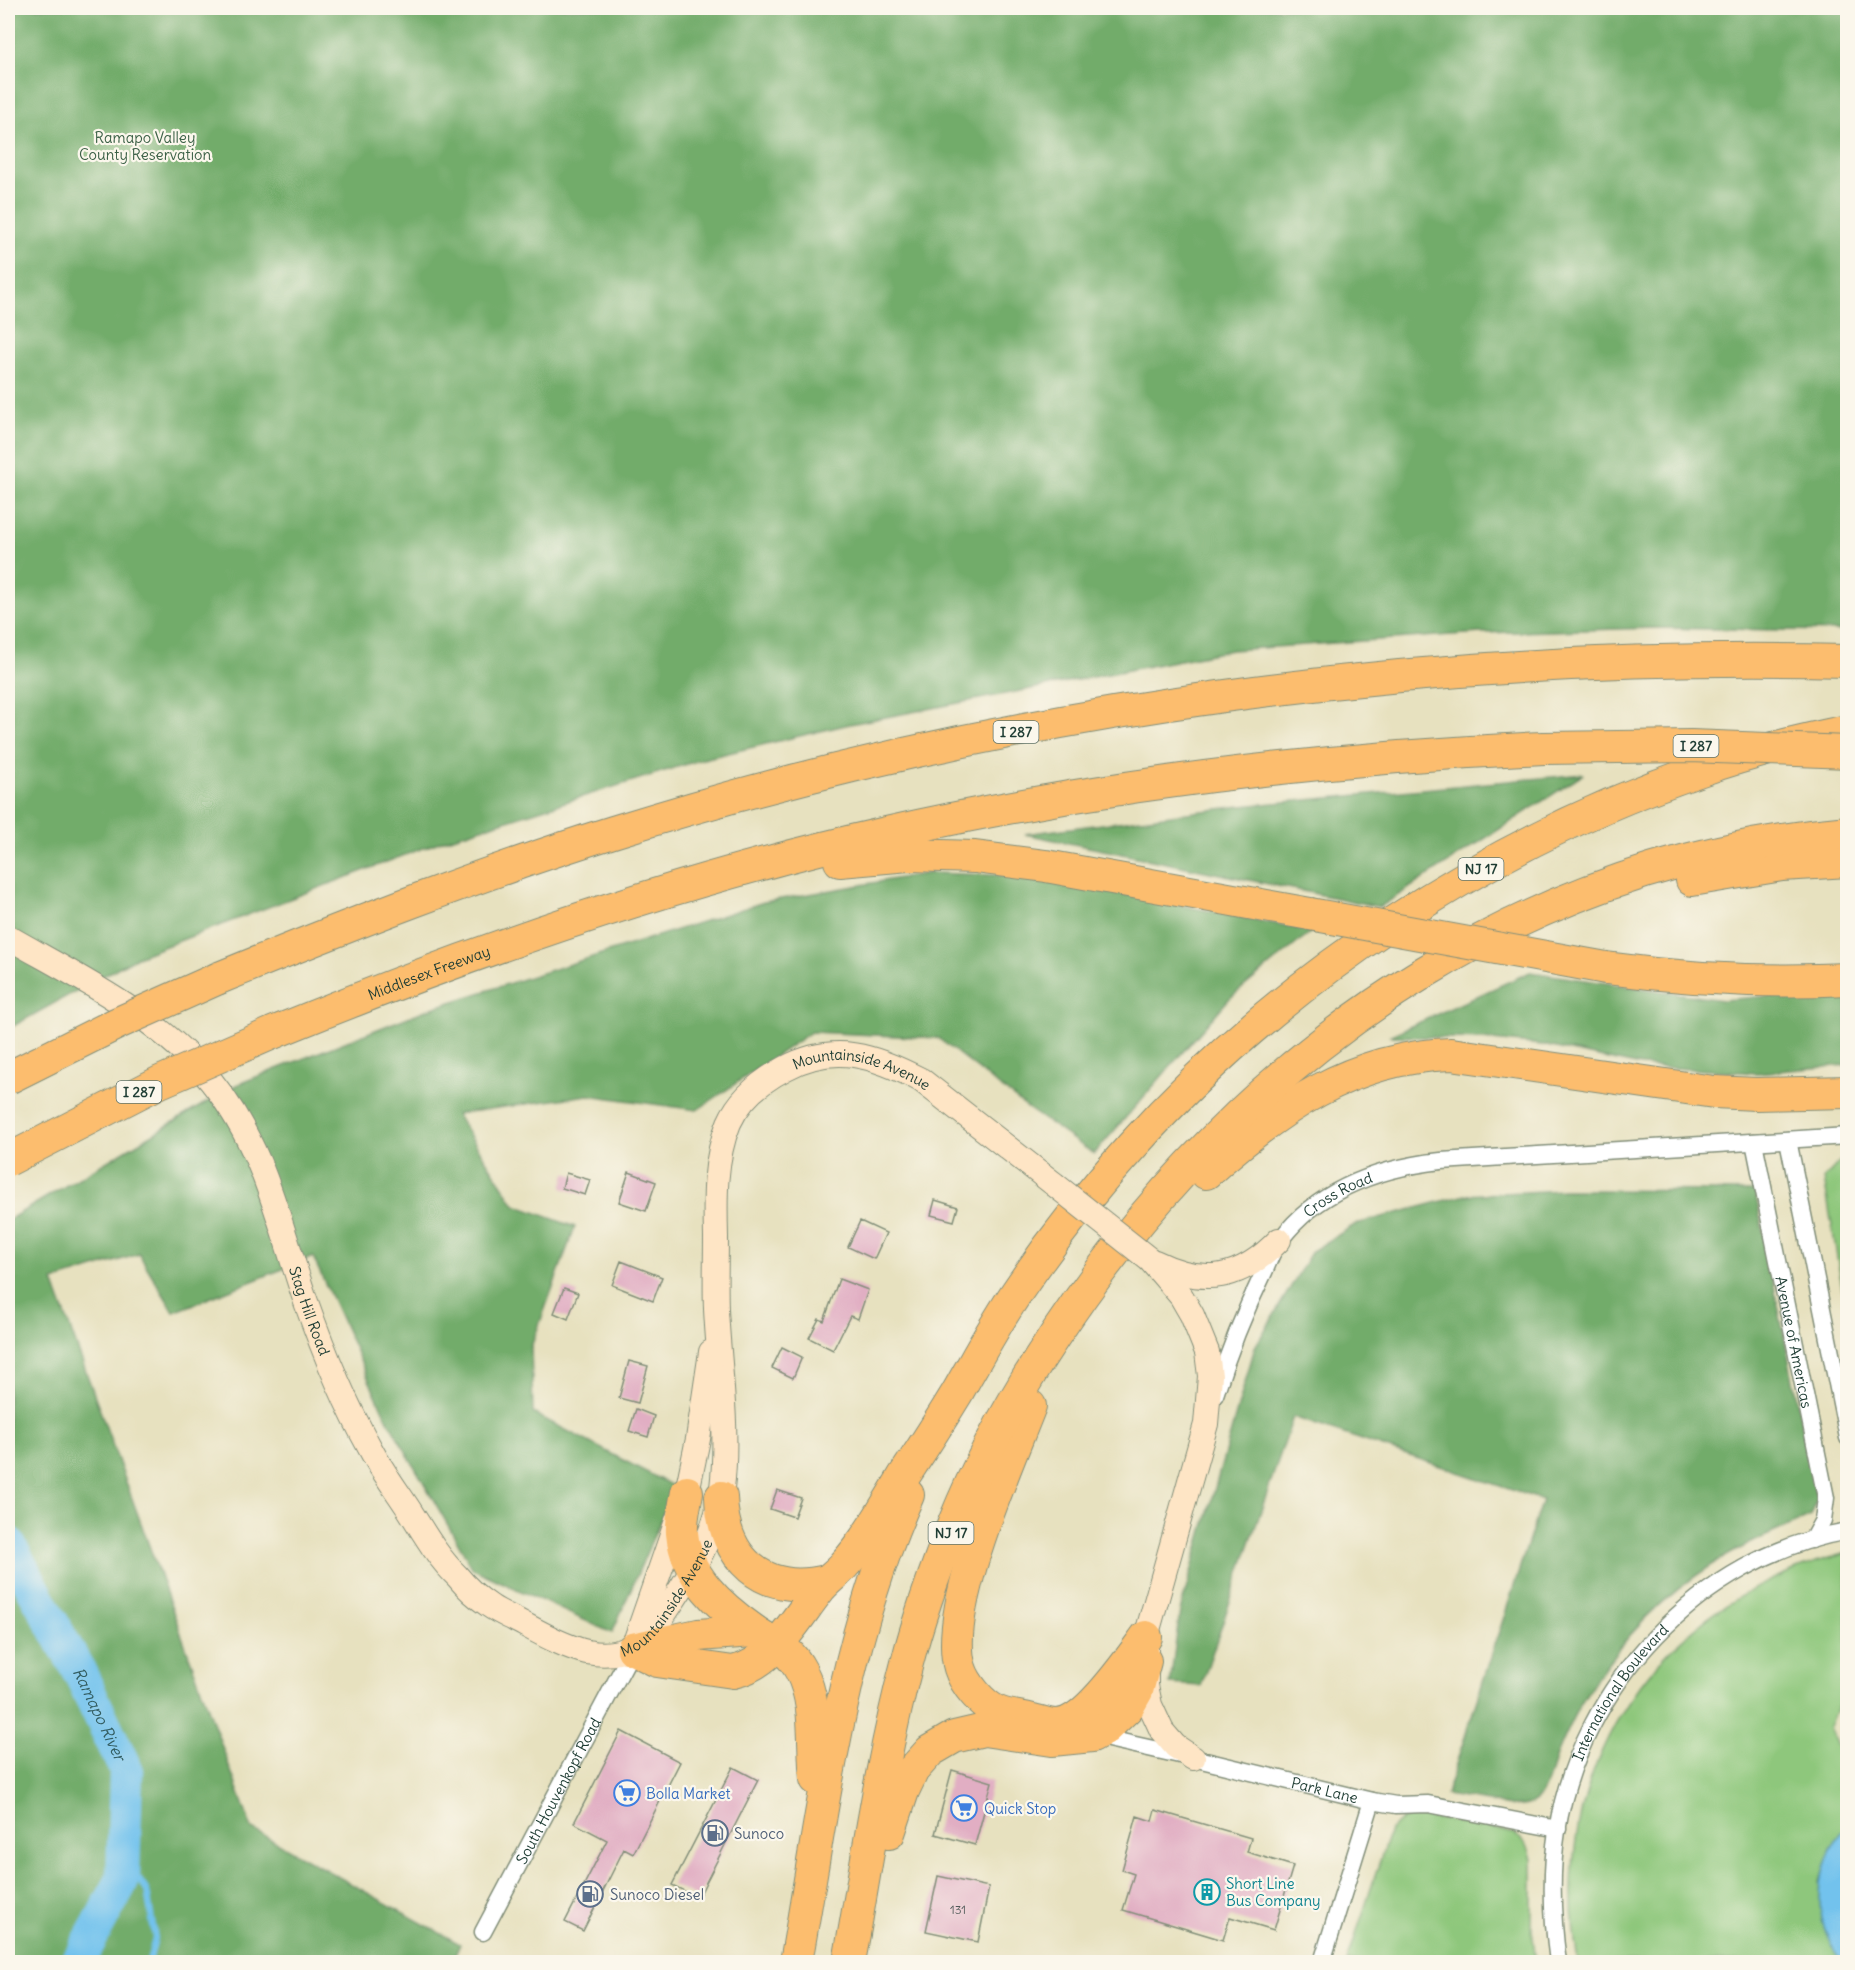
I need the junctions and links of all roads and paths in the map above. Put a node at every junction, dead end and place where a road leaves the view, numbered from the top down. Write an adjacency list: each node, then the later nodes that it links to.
1 (1848, 661): 10 (highway, I 287, bridge)
2 (1848, 731): 21 (highway, NJ 17)
3 (1848, 752): 6 (highway, I 287, bridge)
4 (1848, 832): 9 (highway, NJ 17)
5 (1848, 861): 9 (highway)
6 (584, 917): 8 (highway, bridge); 15 (highway, Middlesex Freeway / I 287, bridge)
7 (8, 937): 31 (street, Stag Hill Road)
8 (1848, 979)
9 (1374, 1005): 18 (highway, NJ 17)
10 (8, 1078)
11 (1848, 1092): 18 (highway)
12 (1848, 1136): 13 (street, Cross Road)
13 (1788, 1140): 14 (street, Cross Road); 23 (street)
14 (1754, 1142): 16 (street, Cross Road); 27 (street, Avenue of Americas)
15 (8, 1160)
16 (1280, 1240): 17 (street, Mountainside Avenue); 22 (street, Cross Road)
17 (1150, 1260): 19 (street, Mountainside Avenue, bridge); 22 (street, Mountainside Avenue)
18 (1098, 1274): 20 (highway, NJ 17)
19 (716, 1311): 24 (street, Mountainside Avenue); 25 (street, Mountainside Avenue)
20 (1063, 1322): 33 (highway); 40 (highway, NJ 17)
21 (955, 1396): 29 (highway); 37 (highway, NJ 17)
22 (1206, 1424): 32 (street, Cross Road)
23 (1848, 1438)
24 (687, 1492): 28 (highway); 31 (street, Mountainside Avenue)
25 (721, 1497): 28 (street, Mountainside Avenue); 29 (highway)
26 (1848, 1531): 27 (street, International Boulevard)
27 (1812, 1540): 38 (street, International Boulevard)
28 (693, 1572): 30 (highway); 31 (street, Mountainside Avenue)
29 (826, 1581): 30 (highway)
30 (765, 1637): 31 (highway); 37 (highway)
31 (633, 1648): 39 (street, South Houvenkopf Road)
32 (1145, 1649): 33 (highway); 34 (highway); 35 (street)
33 (1057, 1725): 34 (highway)
34 (1092, 1736): 35 (street, Park Lane); 40 (highway)
35 (1193, 1758): 36 (street, Park Lane)
36 (1372, 1801): 38 (street, Park Lane); 42 (street)
37 (821, 1822): 41 (highway, NJ 17)
38 (1558, 1828): 43 (street, International Boulevard)
39 (483, 1932)
40 (851, 1953)
41 (796, 1962)
42 (1322, 1962)
43 (1558, 1962)

